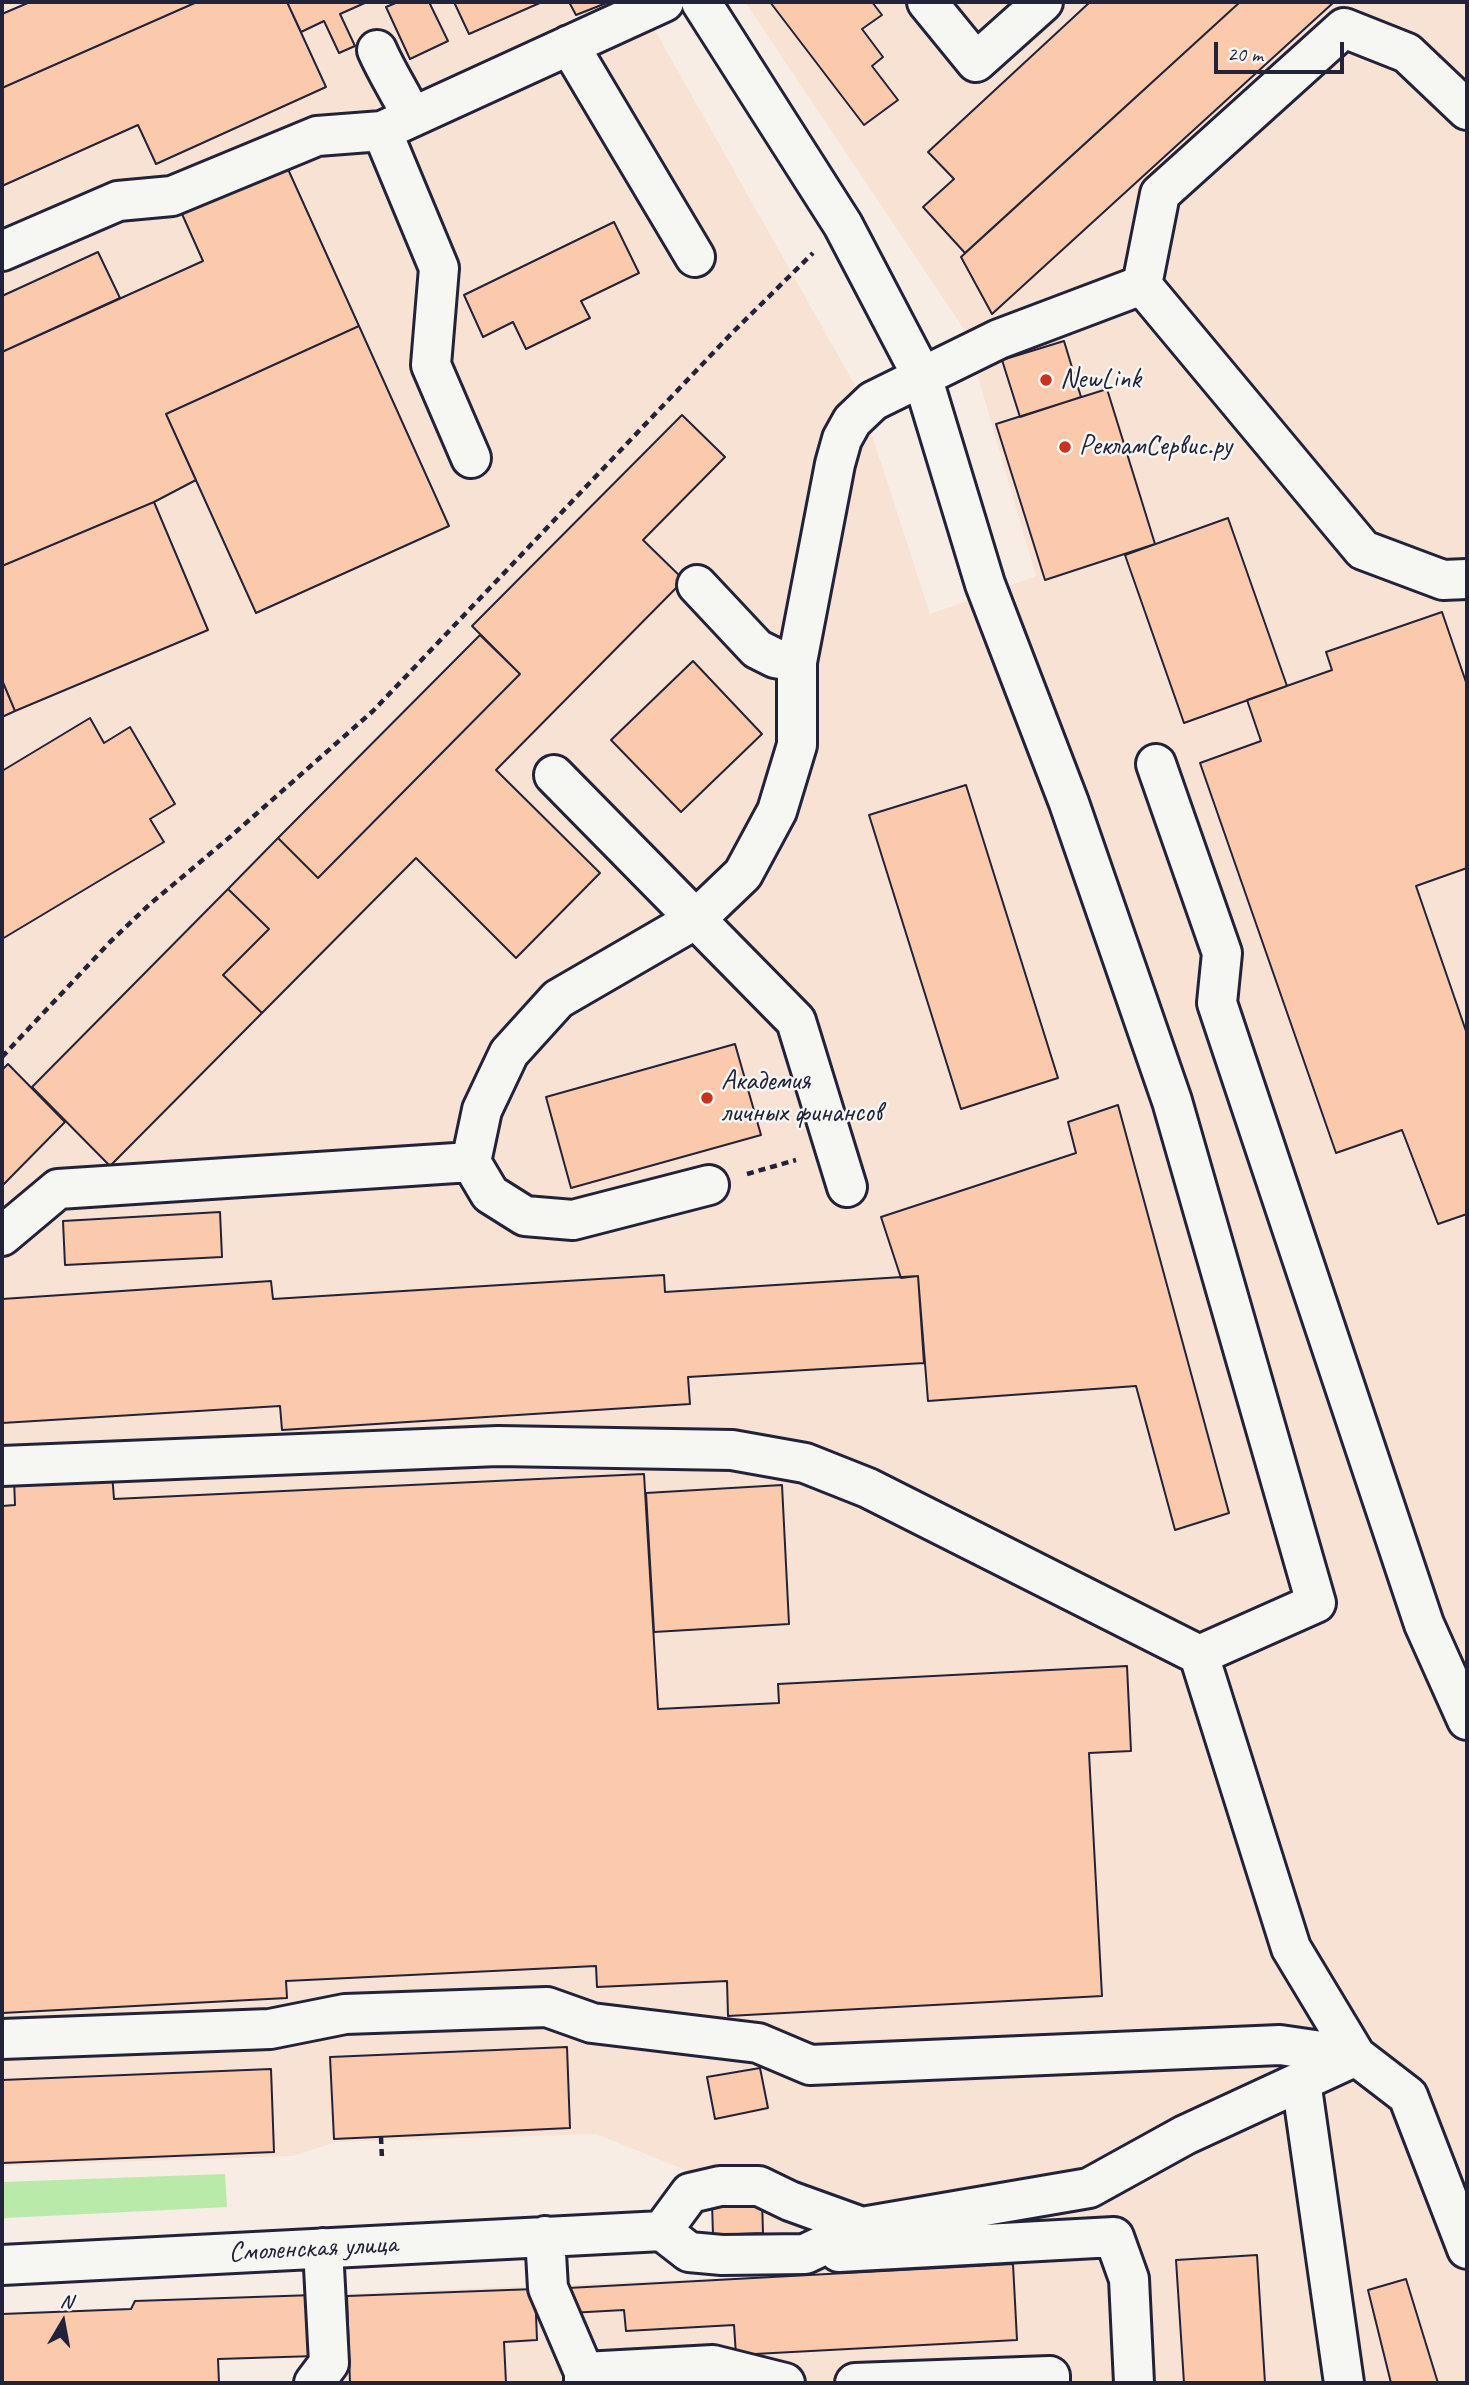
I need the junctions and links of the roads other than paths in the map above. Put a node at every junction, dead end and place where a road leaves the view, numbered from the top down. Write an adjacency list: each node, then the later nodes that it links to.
1 (664, 2): 5 (street)
2 (701, 2): 12 (street)
3 (928, 2): 4 (street)
4 (1042, 2)
5 (569, 45): 8 (street); 10 (street)
6 (377, 50): 8 (street)
7 (1467, 110): 11 (street)
8 (397, 124): 9 (street); 13 (street)
9 (2, 251)
10 (695, 257)
11 (1142, 285): 12 (street); 14 (street)
12 (922, 376): 16 (street); 25 (street)
13 (471, 458)
14 (1467, 579)
15 (697, 585): 16 (street)
16 (797, 662): 19 (street)
17 (1156, 764): 26 (street)
18 (554, 775): 19 (street)
19 (696, 919): 20 (street); 22 (street)
20 (471, 1162): 21 (street); 23 (street)
21 (709, 1185)
22 (847, 1187)
23 (2, 1236)
24 (2, 1466): 25 (street)
25 (1199, 1655): 28 (street)
26 (1467, 1720)
27 (2, 2039): 28 (street)
28 (1356, 2056): 29 (street); 34 (street)
29 (1301, 2081): 30 (street); 43 (street)
30 (862, 2227): 31 (street); 35 (street)
31 (643, 2232): 32 (street, Смоленская улица); 35 (street)
32 (545, 2236): 33 (street, Смоленская улица); 37 (street)
33 (323, 2248): 36 (street, Смоленская улица); 39 (street)
34 (1467, 2249)
35 (805, 2254): 42 (street)
36 (2, 2265)
37 (584, 2378): 38 (street)
38 (766, 2381)
39 (314, 2383)
40 (855, 2383): 41 (street)
41 (1050, 2383)
42 (1134, 2383)
43 (1344, 2383)

